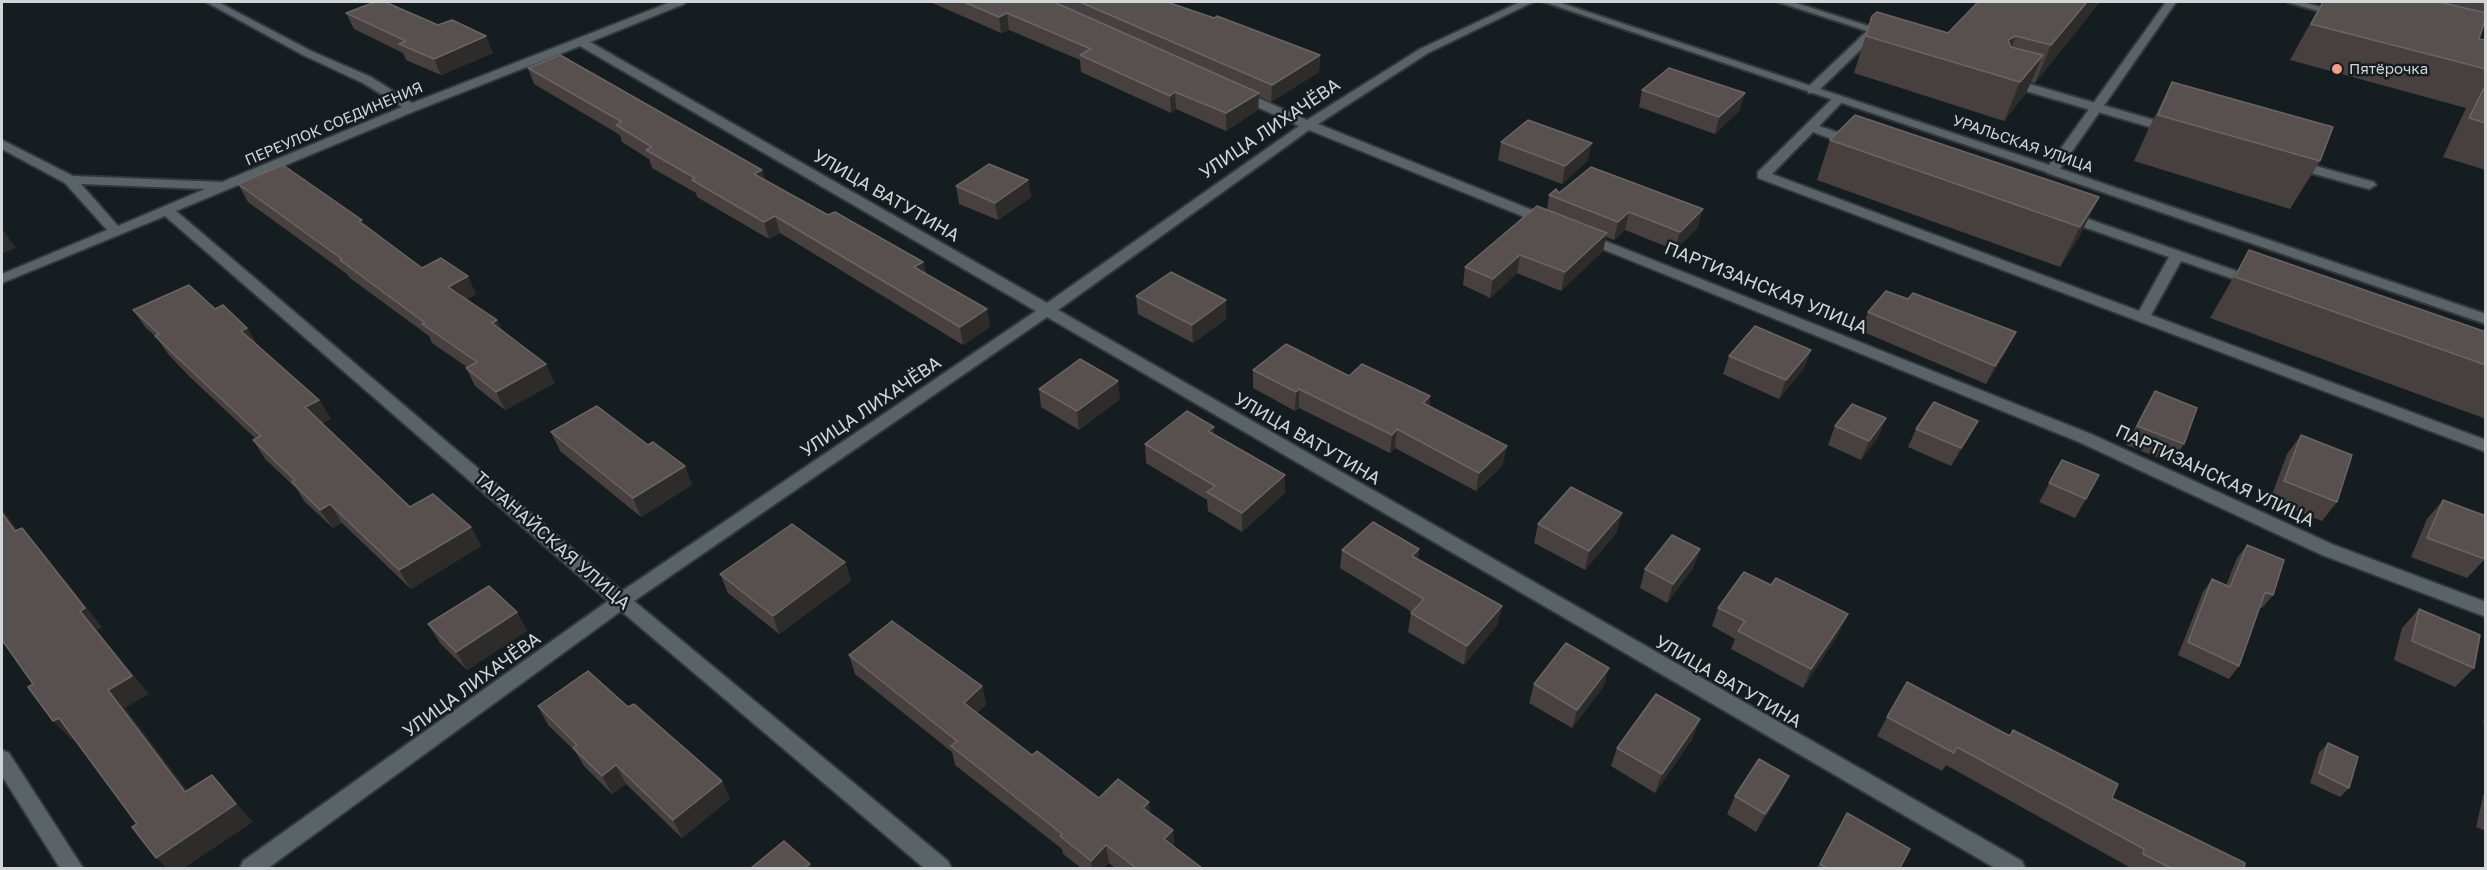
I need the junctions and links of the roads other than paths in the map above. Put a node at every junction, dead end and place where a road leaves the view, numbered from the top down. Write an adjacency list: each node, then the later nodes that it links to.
1 (211, 2): 14 (street)
2 (680, 2): 9 (street, ПЕРЕУЛОК СОЕДИНЕНИЯ)
3 (1528, 2): 16 (street, УЛИЦА ЛИХАЧЁВА)
4 (1549, 2): 12 (street, УРАЛЬСКАЯ УЛИЦА)
5 (1783, 2): 12 (street)
6 (2171, 2): 15 (street)
7 (2292, 2): 8 (street)
8 (2349, 16)
9 (582, 42): 14 (street, ПЕРЕУЛОК СОЕДИНЕНИЯ); 32 (street, УЛИЦА ВАТУТИНА)
10 (2000, 79): 15 (street)
11 (1223, 87): 16 (street, ПАРТИЗАНСКАЯ УЛИЦА)
12 (1812, 90): 13 (street, УРАЛЬСКАЯ УЛИЦА)
13 (1839, 99): 17 (street); 22 (street, УРАЛЬСКАЯ УЛИЦА)
14 (411, 108): 25 (street, ПЕРЕУЛОК СОЕДИНЕНИЯ)
15 (2096, 108): 18 (street); 22 (street)
16 (1308, 125): 32 (street, УЛИЦА ЛИХАЧЁВА); 37 (street, ПАРТИЗАНСКАЯ УЛИЦА)
17 (1811, 127): 20 (street); 33 (street)
18 (2187, 134)
19 (2, 144): 23 (street)
20 (1866, 146)
21 (2278, 159): 24 (street)
22 (2052, 170): 34 (street, УРАЛЬСКАЯ УЛИЦА)
23 (70, 180): 25 (street); 28 (street)
24 (2369, 184)
25 (228, 187): 26 (street, ПЕРЕУЛОК СОЕДИНЕНИЯ)
26 (167, 212): 28 (street, ПЕРЕУЛОК СОЕДИНЕНИЯ); 36 (street, ТАГАНАЙСКАЯ УЛИЦА)
27 (2055, 212): 29 (street)
28 (116, 232): 30 (street, ПЕРЕУЛОК СОЕДИНЕНИЯ)
29 (2177, 255): 31 (street); 33 (street)
30 (2, 279)
31 (2265, 286)
32 (1046, 311): 36 (street, УЛИЦА ЛИХАЧЁВА); 42 (street, УЛИЦА ВАТУТИНА)
33 (2144, 317): 35 (street)
34 (2486, 319)
35 (2486, 446)
36 (621, 601): 40 (street, УЛИЦА ЛИХАЧЁВА); 41 (street, ТАГАНАЙСКАЯ УЛИЦА)
37 (2486, 610)
38 (2, 759): 39 (street)
39 (72, 868)
40 (251, 868)
41 (940, 868)
42 (2014, 868)

